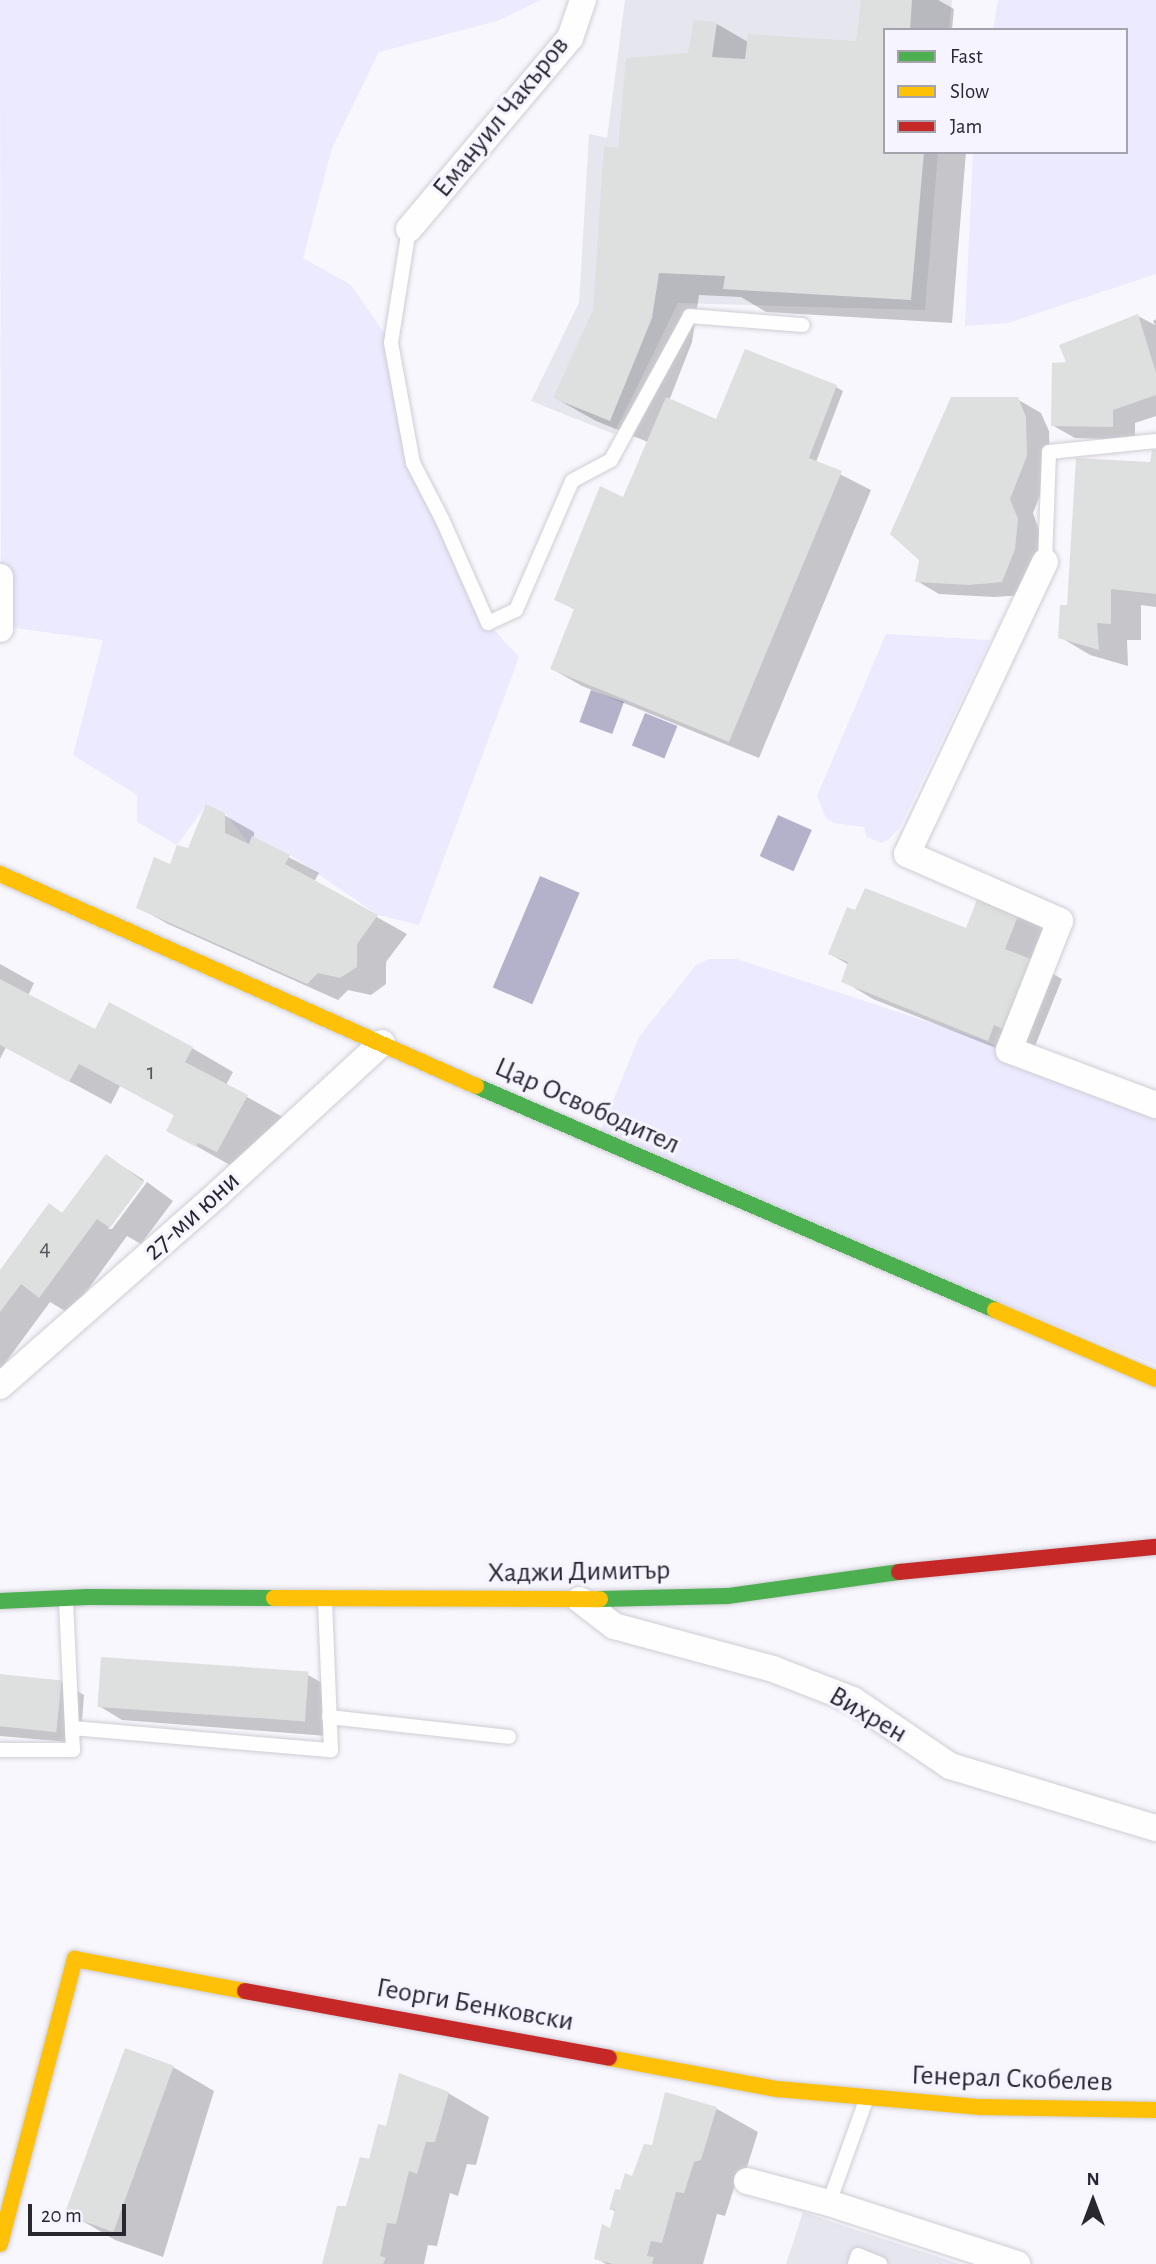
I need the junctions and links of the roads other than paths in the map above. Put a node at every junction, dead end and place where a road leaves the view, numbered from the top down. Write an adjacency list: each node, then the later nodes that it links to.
1 (583, 0): 2 (street, Емануил Чакъров)
2 (409, 229): 3 (lane)
3 (803, 325)
4 (1156, 442): 5 (lane)
5 (1045, 562): 10 (street)
6 (0, 577): 7 (street)
7 (0, 629)
8 (0, 874): 9 (street, Цар Освободител)
9 (382, 1043): 11 (street, Цар Освободител); 12 (street, 27-ми юни)
10 (1156, 1105)
11 (1156, 1379)
12 (0, 1386)
13 (1156, 1547): 17 (street, Хаджи Димитър)
14 (66, 1598): 15 (street, Хаджи Димитър); 16 (street, Хаджи Димитър); 19 (lane)
15 (325, 1599): 17 (street, Хаджи Димитър); 18 (lane)
16 (0, 1601)
17 (580, 1601): 22 (street, Вихрен)
18 (330, 1717): 19 (lane); 20 (lane)
19 (72, 1728): 21 (lane)
20 (509, 1737)
21 (0, 1750)
22 (1156, 1828)
23 (866, 2099): 24 (street, Генерал Скобелев); 26 (lane); 27 (street, Георги Бенковски)
24 (1156, 2110)
25 (747, 2181): 26 (street)
26 (829, 2203): 30 (street)
27 (0, 2244)
28 (855, 2264): 29 (lane)
29 (880, 2264)
30 (1017, 2264)

